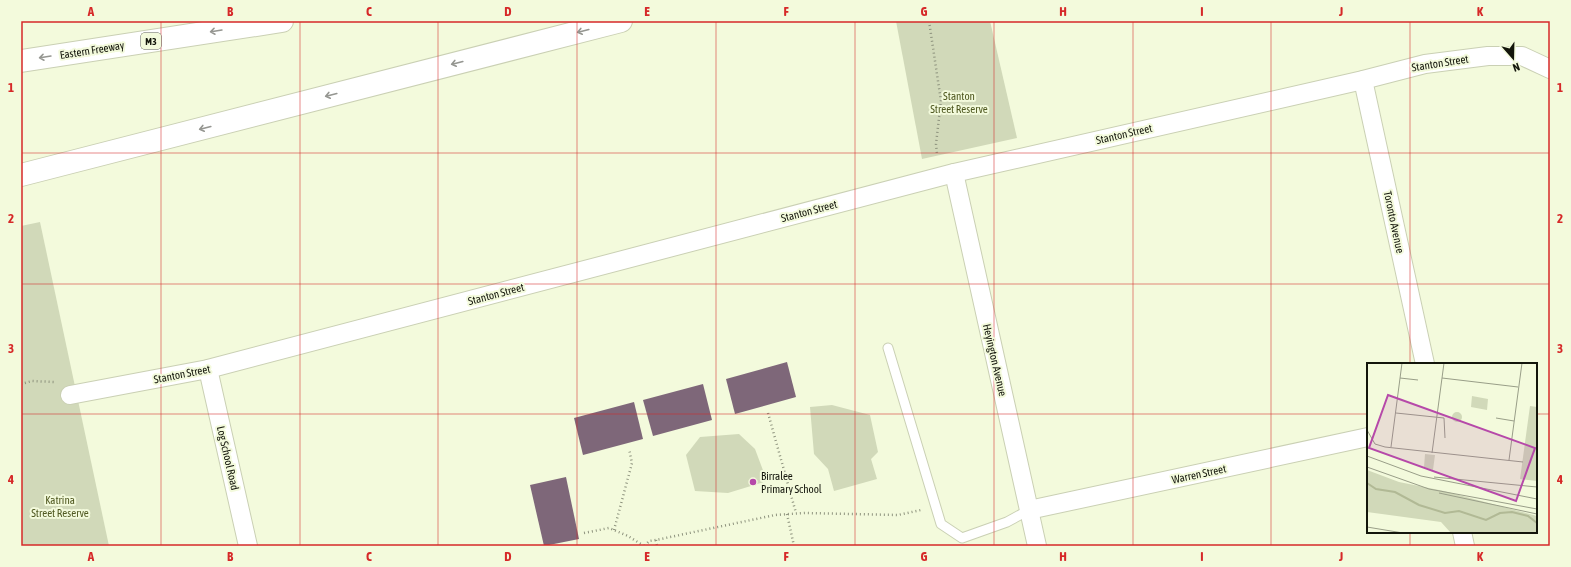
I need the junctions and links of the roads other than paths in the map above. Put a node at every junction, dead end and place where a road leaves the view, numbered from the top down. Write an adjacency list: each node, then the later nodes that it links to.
1 (282, 21): 3 (highway, Eastern Freeway / M3, one-way to 3)
2 (621, 21): 7 (highway, one-way to 7)
3 (21, 61)
4 (1550, 69): 5 (street, Stanton Street)
5 (1363, 80): 6 (street, Stanton Street); 9 (street, Toronto Avenue)
6 (954, 173): 10 (street, Stanton Street); 13 (street, Heyington Avenue)
7 (21, 175)
8 (888, 348): 13 (lane)
9 (1425, 363)
10 (208, 369): 11 (street, Stanton Street); 15 (street, Log School Road)
11 (70, 395)
12 (1367, 437): 13 (street, Warren Street)
13 (1029, 510): 16 (street, Heyington Avenue)
14 (1462, 533): 17 (street)
15 (248, 546)
16 (1037, 546)
17 (1465, 546)

